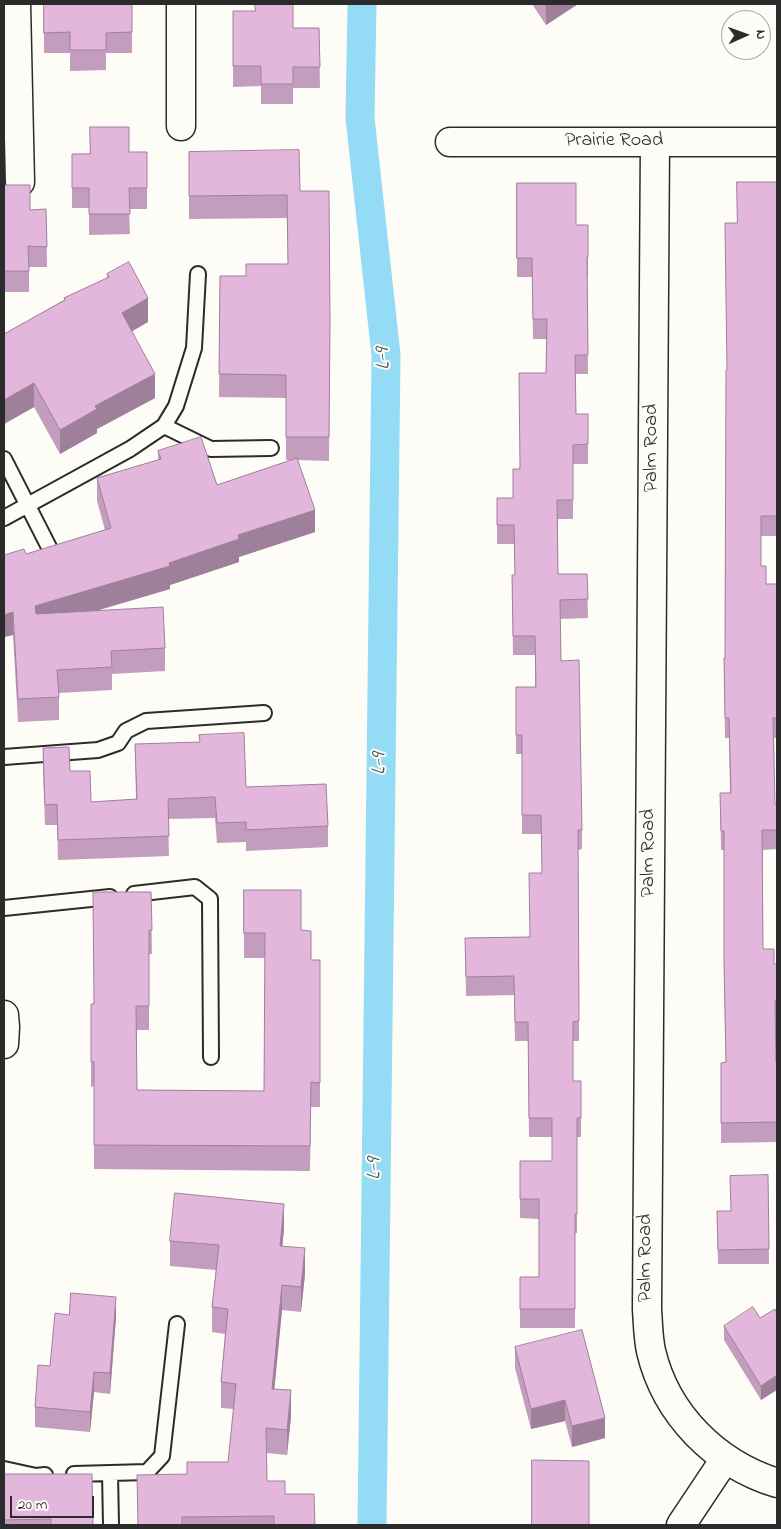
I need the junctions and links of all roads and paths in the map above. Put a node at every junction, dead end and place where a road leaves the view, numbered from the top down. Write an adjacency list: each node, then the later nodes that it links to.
1 (16, 4): 7 (street)
2 (181, 4): 3 (street)
3 (181, 126)
4 (450, 142): 5 (street, Prairie Road)
5 (655, 142): 6 (street, Prairie Road); 22 (street, Palm Road)
6 (777, 142)
7 (20, 182)
8 (198, 274): 9 (lane)
9 (164, 426): 10 (lane); 12 (lane)
10 (271, 448)
11 (4, 459): 12 (lane)
12 (28, 504): 13 (lane); 14 (lane)
13 (4, 518)
14 (53, 555)
15 (264, 713): 16 (lane)
16 (4, 757)
17 (4, 908): 20 (lane)
18 (4, 1015): 19 (street)
19 (4, 1044)
20 (211, 1057)
21 (177, 1324): 24 (lane)
22 (725, 1459): 25 (street, Palm Road); 27 (street)
23 (4, 1469): 24 (lane)
24 (110, 1473): 26 (lane)
25 (777, 1483)
26 (112, 1525)
27 (681, 1525)

